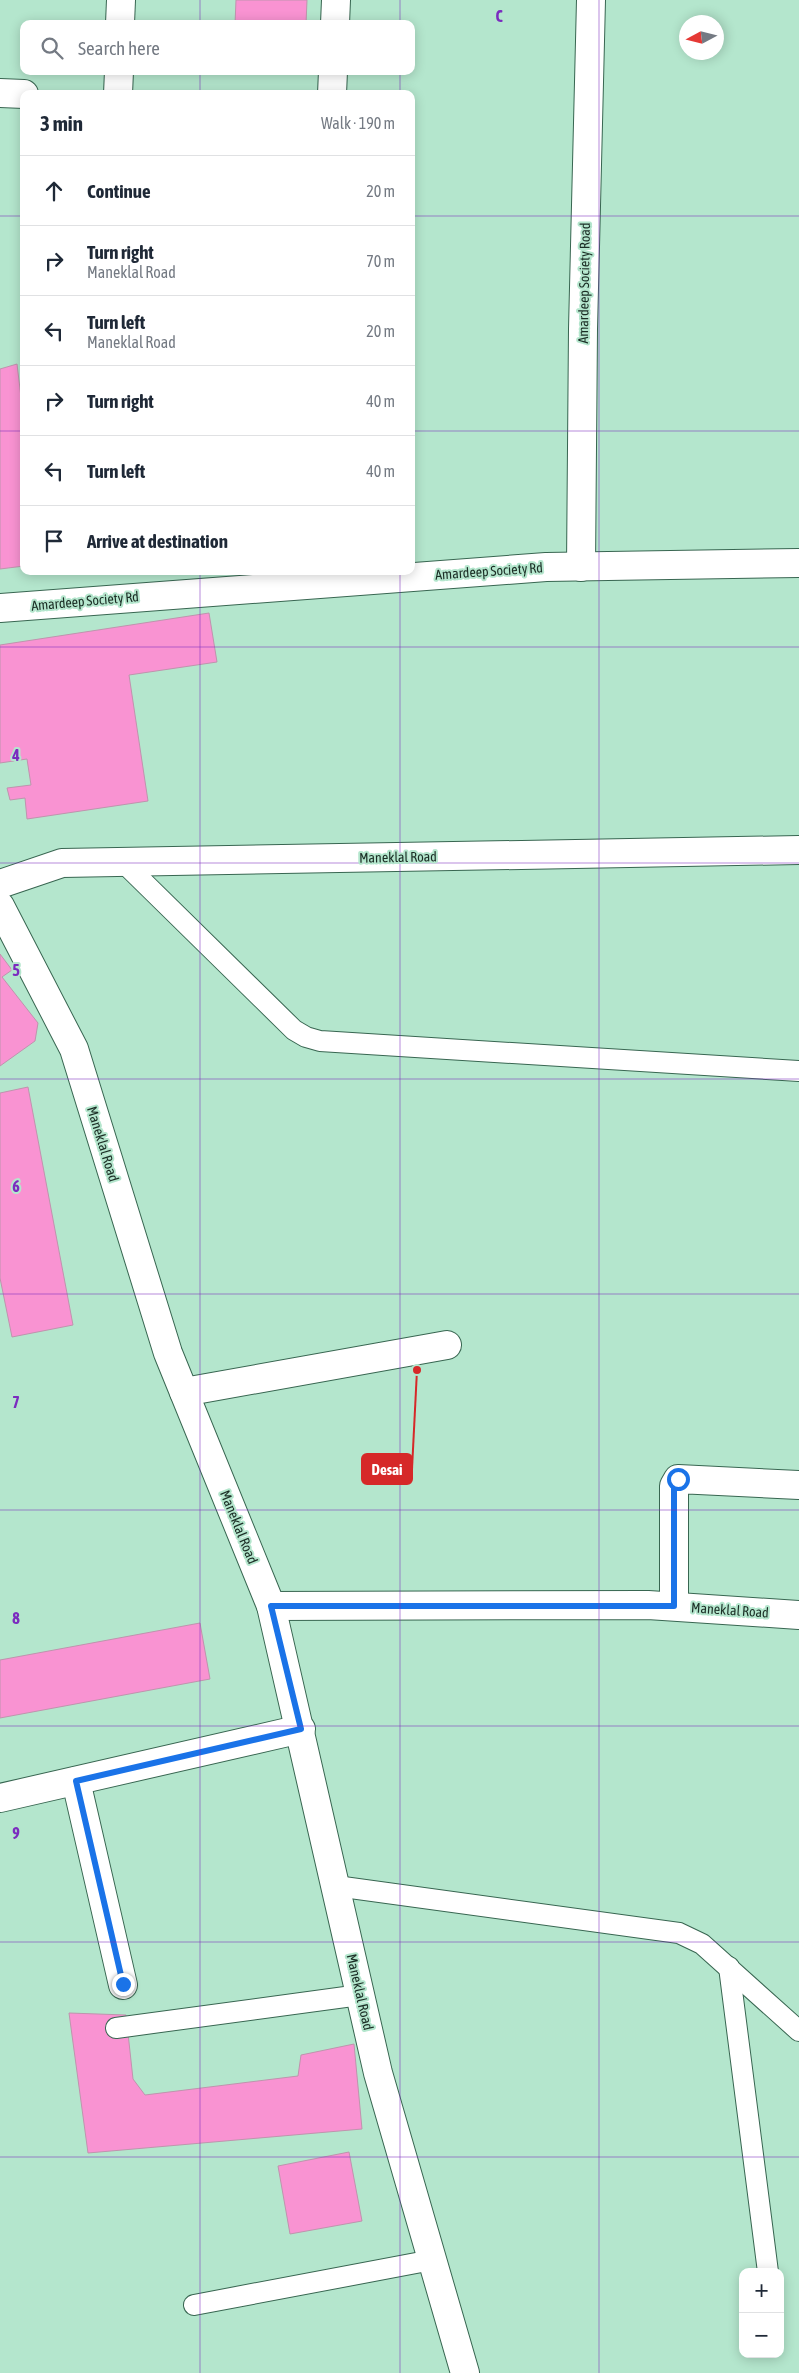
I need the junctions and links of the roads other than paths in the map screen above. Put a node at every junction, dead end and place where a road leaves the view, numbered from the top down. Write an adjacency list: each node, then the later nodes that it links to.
1 (121, 0): 4 (street)
2 (336, 0): 5 (street)
3 (591, 0): 13 (street, Amardeep Society Road)
4 (120, 20)
5 (335, 20)
6 (119, 75): 8 (street)
7 (333, 75): 9 (street)
8 (118, 90)
9 (332, 90)
10 (0, 93): 11 (street)
11 (20, 94)
12 (799, 563): 13 (street, Amardeep Society Rd)
13 (581, 567): 14 (street, Amardeep Society Rd)
14 (415, 573)
15 (365, 575): 16 (street, Amardeep Society Rd)
16 (311, 577): 17 (street, Amardeep Society Rd)
17 (0, 608)
18 (799, 850): 19 (street, Maneklal Road)
19 (122, 862): 20 (street, Maneklal Road); 22 (lane)
20 (0, 884)
21 (0, 906): 24 (street, Maneklal Road)
22 (799, 1071)
23 (447, 1345): 24 (street)
24 (184, 1392): 26 (street, Maneklal Road)
25 (799, 1485): 27 (street)
26 (271, 1606): 27 (street, Maneklal Road); 29 (street, Maneklal Road)
27 (674, 1606): 28 (street, Maneklal Road)
28 (799, 1615)
29 (301, 1729): 30 (street); 32 (street, Maneklal Road)
30 (76, 1781): 31 (street); 34 (street)
31 (0, 1798)
32 (336, 1886): 33 (lane); 35 (street, Maneklal Road)
33 (729, 1967): 37 (lane); 39 (lane)
34 (123, 1984)
35 (360, 1995): 36 (lane); 38 (street, Maneklal Road)
36 (116, 2028)
37 (799, 2031)
38 (432, 2260): 40 (lane); 41 (street, Maneklal Road)
39 (767, 2268)
40 (194, 2305)
41 (465, 2373)

